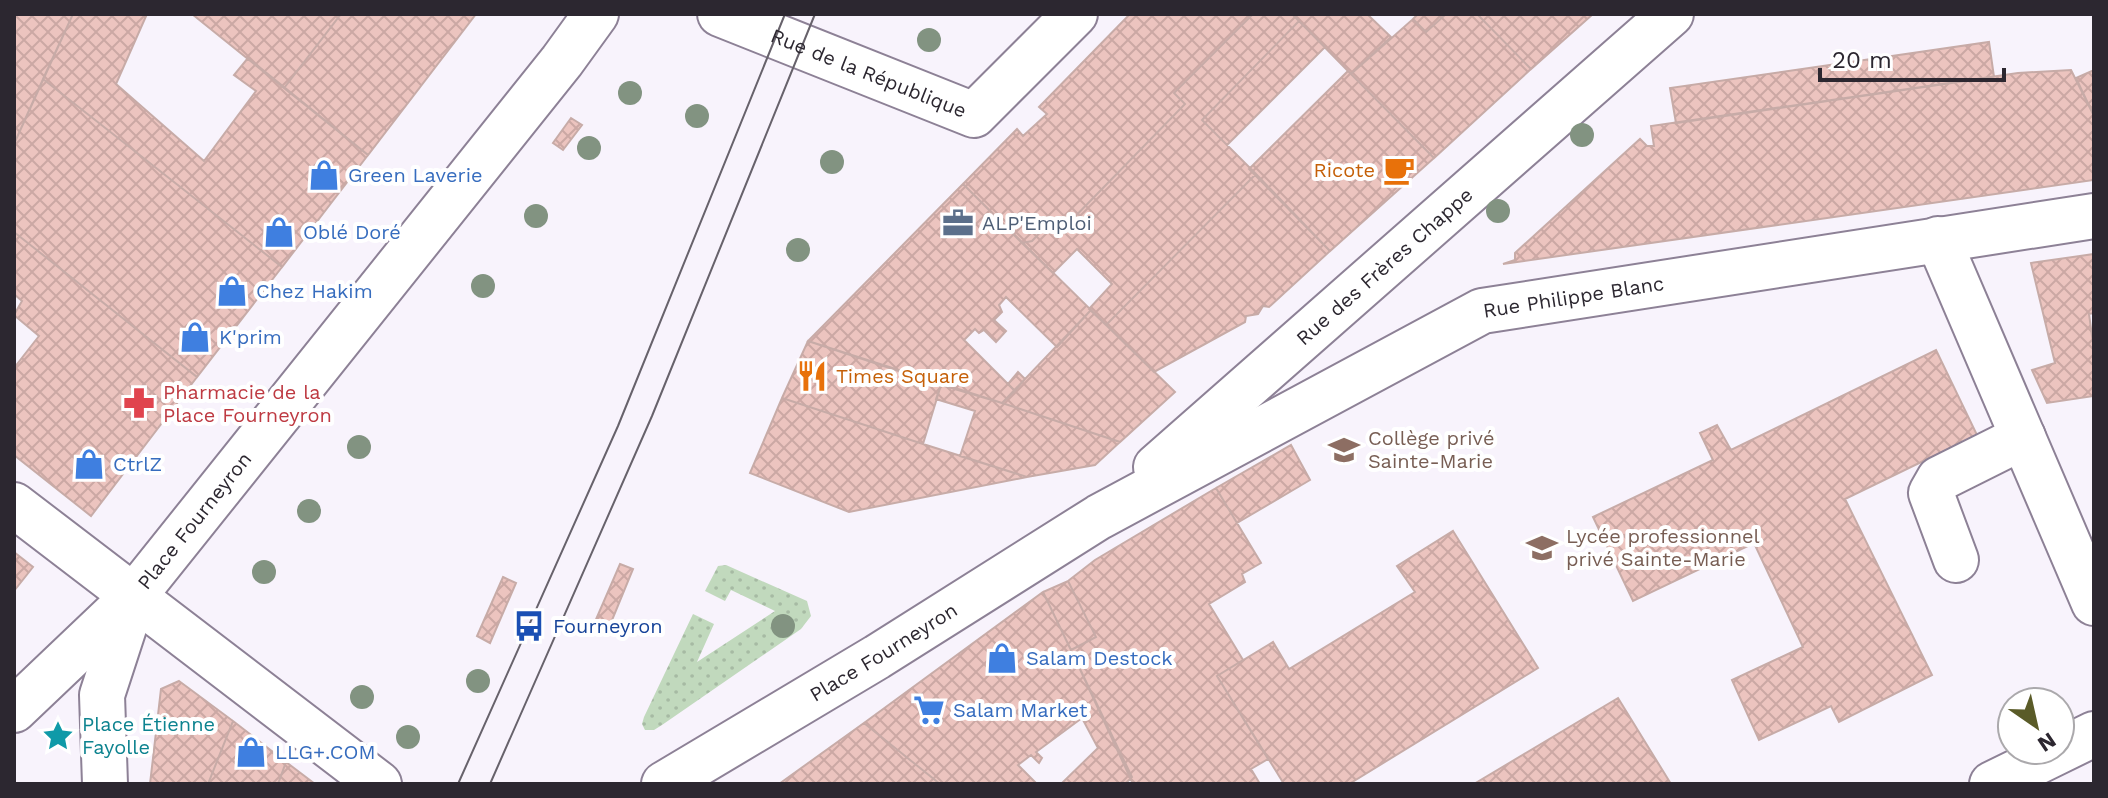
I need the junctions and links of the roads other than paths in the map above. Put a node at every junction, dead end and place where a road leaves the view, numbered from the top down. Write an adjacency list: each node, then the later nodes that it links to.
1 (596, 14): 11 (street, Place Fourneyron)
2 (720, 14): 3 (street, Rue de la République)
3 (1075, 14)
4 (1671, 14): 9 (street, Rue des Frères Chappe)
5 (2094, 216): 6 (street, Rue Philippe Blanc)
6 (1938, 239): 7 (street); 9 (street, Rue Philippe Blanc)
7 (2023, 437): 10 (street); 12 (street)
8 (14, 505): 11 (street)
9 (1099, 517): 17 (street, Place Fourneyron)
10 (1956, 560)
11 (134, 596): 13 (street); 15 (street); 16 (street, Place Fourneyron)
12 (2094, 603)
13 (14, 710)
14 (2094, 734): 18 (street)
15 (105, 784)
16 (379, 784)
17 (664, 784)
18 (1992, 784)

